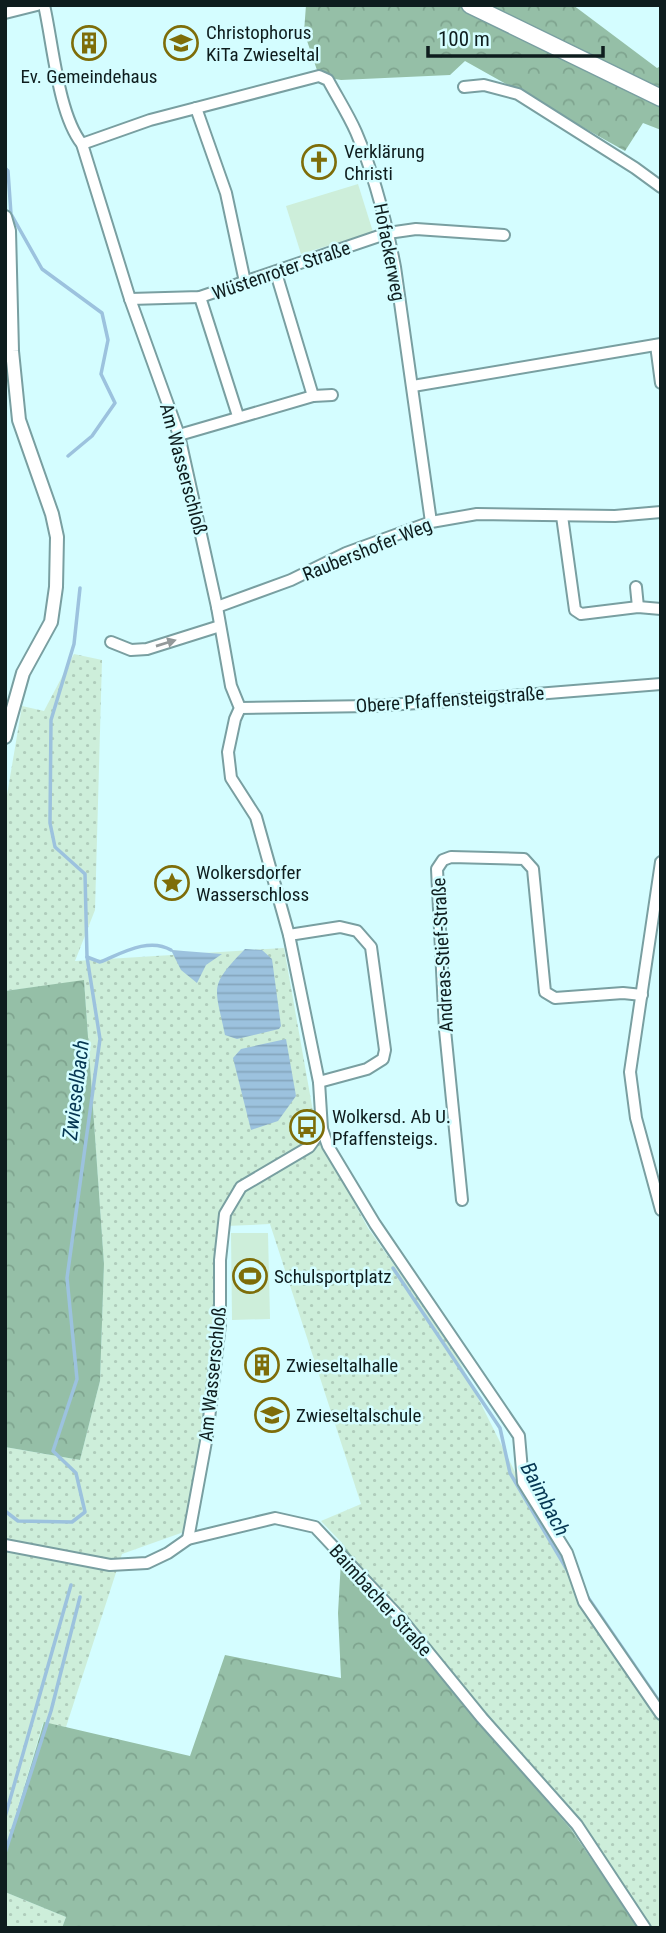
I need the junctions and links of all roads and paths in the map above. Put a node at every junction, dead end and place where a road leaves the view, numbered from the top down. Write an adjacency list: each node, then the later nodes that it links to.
1 (37, 5): 4 (street)
2 (44, 5): 8 (street, Am Wasserschloß)
3 (470, 5): 6 (main road)
4 (5, 13)
5 (464, 87): 9 (street)
6 (661, 98)
7 (196, 108): 8 (street, Hofackerweg); 11 (street, Hofackerweg); 14 (street)
8 (82, 144): 17 (street, Am Wasserschloß)
9 (661, 187)
10 (5, 217): 15 (street)
11 (388, 233): 12 (street, Wüstenroter Straße); 13 (street, Wüstenroter Straße); 20 (street, Hofackerweg)
12 (504, 235)
13 (276, 273): 14 (street, Wüstenroter Straße); 22 (street)
14 (245, 282): 16 (street, Wüstenroter Straße)
15 (8, 285): 36 (street)
16 (201, 297): 17 (street, Wüstenroter Straße); 23 (street)
17 (130, 299): 24 (street, Am Wasserschloß)
18 (658, 345): 19 (street); 20 (street)
19 (661, 383)
20 (413, 386): 27 (street, Hofackerweg)
21 (332, 395): 22 (street)
22 (313, 396): 23 (street)
23 (238, 416): 24 (street)
24 (179, 435): 29 (street, Am Wasserschloß)
25 (661, 512): 26 (street, Raubershofer Weg)
26 (562, 516): 27 (street, Raubershofer Weg); 30 (street)
27 (431, 522): 29 (street, Raubershofer Weg)
28 (636, 587): 30 (street)
29 (217, 607): 32 (street, Am Wasserschloß)
30 (638, 607): 31 (street)
31 (661, 609)
32 (220, 626): 33 (street, one-way to 32); 35 (street, Am Wasserschloß)
33 (111, 642)
34 (661, 684): 35 (street, Obere Pfaffensteigstraße)
35 (240, 708): 39 (street)
36 (5, 737)
37 (661, 862): 38 (street)
38 (657, 920): 40 (street)
39 (289, 935): 41 (street); 41 (street)
40 (642, 995): 43 (street, Andreas-Stief-Straße); 44 (street)
41 (319, 1082): 42 (street)
42 (322, 1129): 45 (street, Am Wasserschloß); 47 (street)
43 (462, 1200)
44 (661, 1210)
45 (188, 1539): 46 (street, Baimbacher Straße); 48 (street, Baimbacher Straße)
46 (5, 1545)
47 (661, 1714)
48 (645, 1928)

